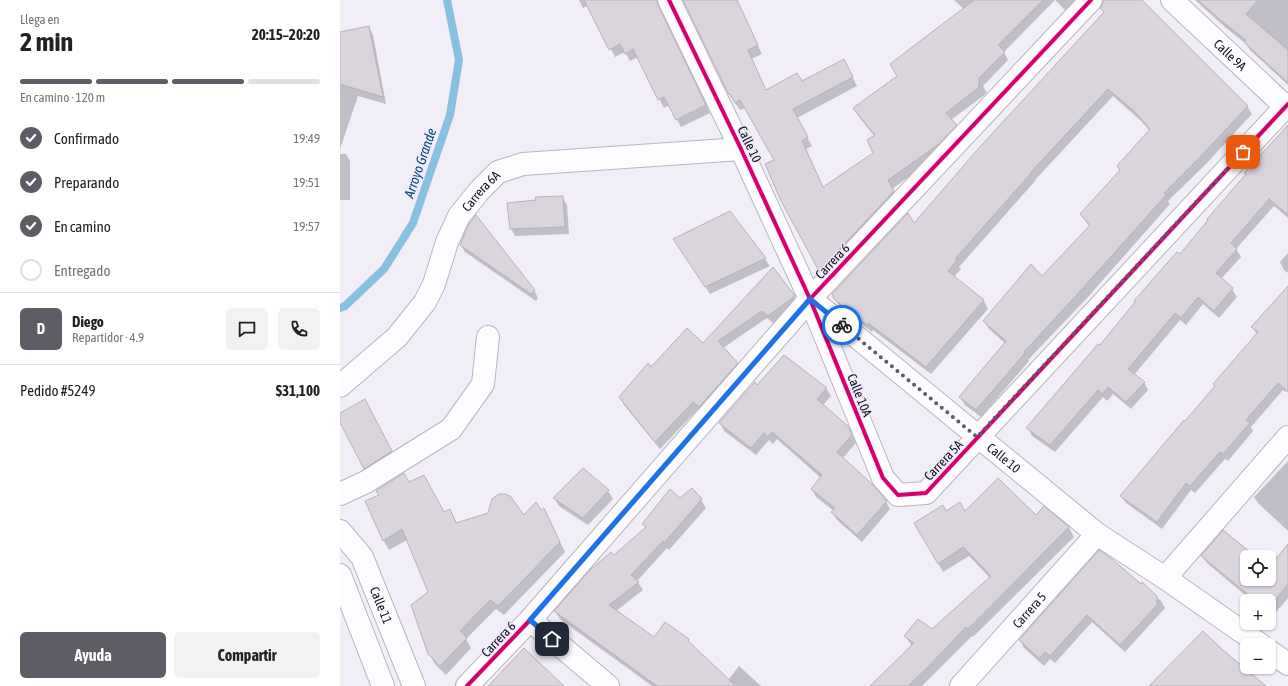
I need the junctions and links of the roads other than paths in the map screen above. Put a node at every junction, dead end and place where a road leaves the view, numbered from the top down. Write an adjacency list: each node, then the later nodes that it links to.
1 (669, 0): 5 (street, Calle 10)
2 (1092, 0): 6 (street, Carrera 6)
3 (1172, 0): 4 (street, Calle 9A)
4 (1287, 107): 9 (street, Carrera 5A)
5 (741, 149): 6 (street, Calle 10); 8 (street, Carrera 6A)
6 (810, 299): 9 (street, Calle 10); 12 (street, Calle 10A); 17 (street, Carrera 6)
7 (488, 337): 11 (street)
8 (340, 386)
9 (977, 437): 12 (street, Carrera 5A); 14 (street, Calle 10)
10 (1288, 438): 16 (street)
11 (340, 494)
12 (898, 495)
13 (340, 531): 22 (street, Calle 11)
14 (1097, 534): 16 (street, Calle 10); 25 (street, Carrera 5)
15 (340, 574): 21 (street, Calle 11)
16 (1165, 578): 18 (street, Calle 10)
17 (530, 620): 23 (street, Carrera 6); 24 (street)
18 (1251, 638)
19 (1276, 656): 20 (street)
20 (1288, 664)
21 (383, 686)
22 (414, 686)
23 (467, 686)
24 (608, 686)
25 (961, 686)

